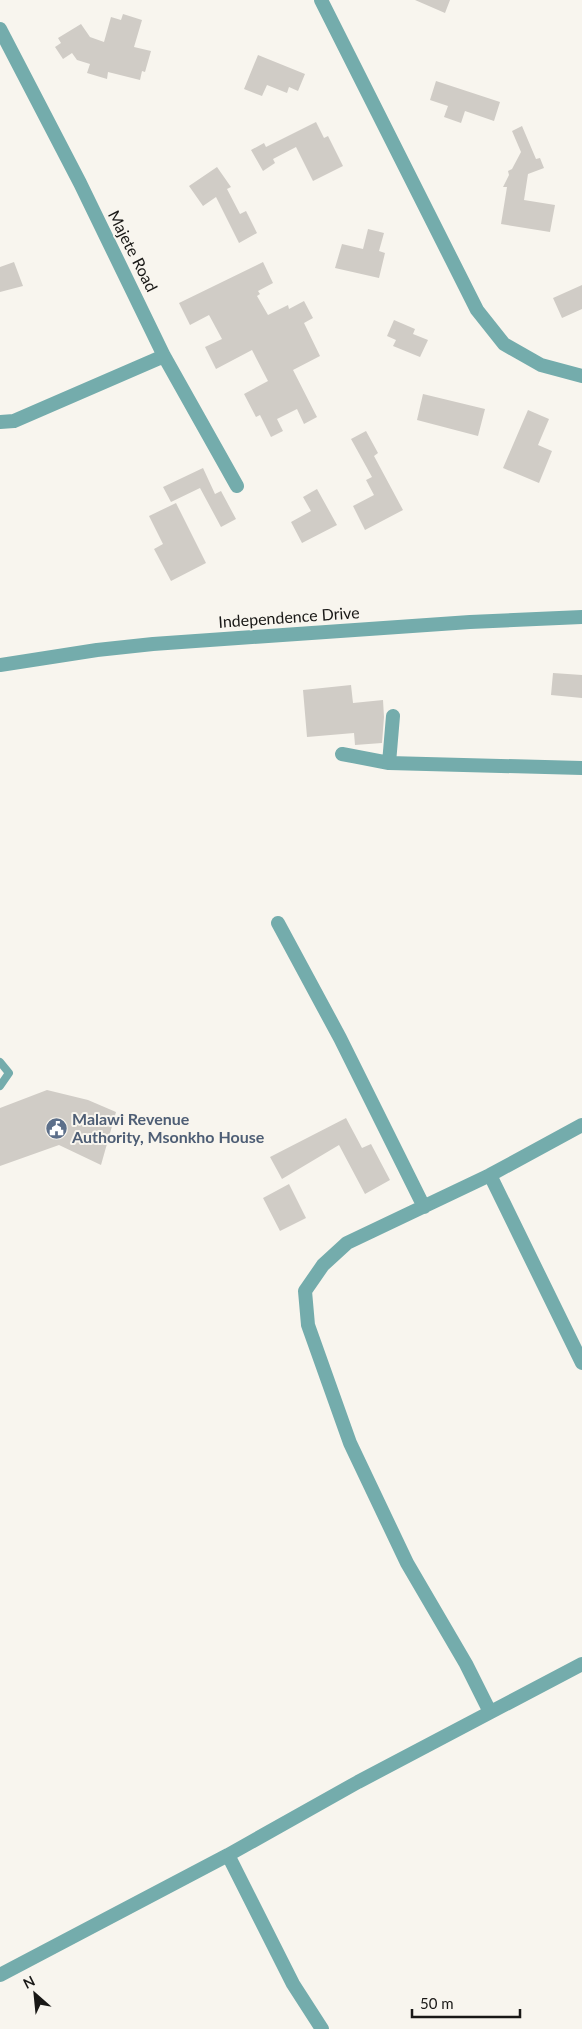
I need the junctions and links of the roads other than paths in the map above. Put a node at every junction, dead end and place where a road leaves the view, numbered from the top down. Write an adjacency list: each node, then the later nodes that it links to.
1 (321, 0): 4 (street)
2 (0, 29): 3 (street, Majete Road)
3 (164, 356): 5 (street); 6 (street, Majete Road)
4 (582, 376)
5 (0, 422)
6 (238, 486)
7 (582, 616): 8 (street, Independence Drive)
8 (0, 665)
9 (393, 716): 11 (street)
10 (342, 754): 11 (street)
11 (389, 763): 12 (street)
12 (582, 768)
13 (278, 923): 18 (street)
14 (0, 1062): 15 (lane)
15 (0, 1086)
16 (582, 1125): 17 (street)
17 (490, 1175): 18 (street); 19 (street)
18 (424, 1207): 21 (street)
19 (582, 1363)
20 (582, 1664): 21 (street)
21 (490, 1712): 22 (street)
22 (228, 1855): 23 (street); 24 (street)
23 (0, 1975)
24 (322, 2029)

